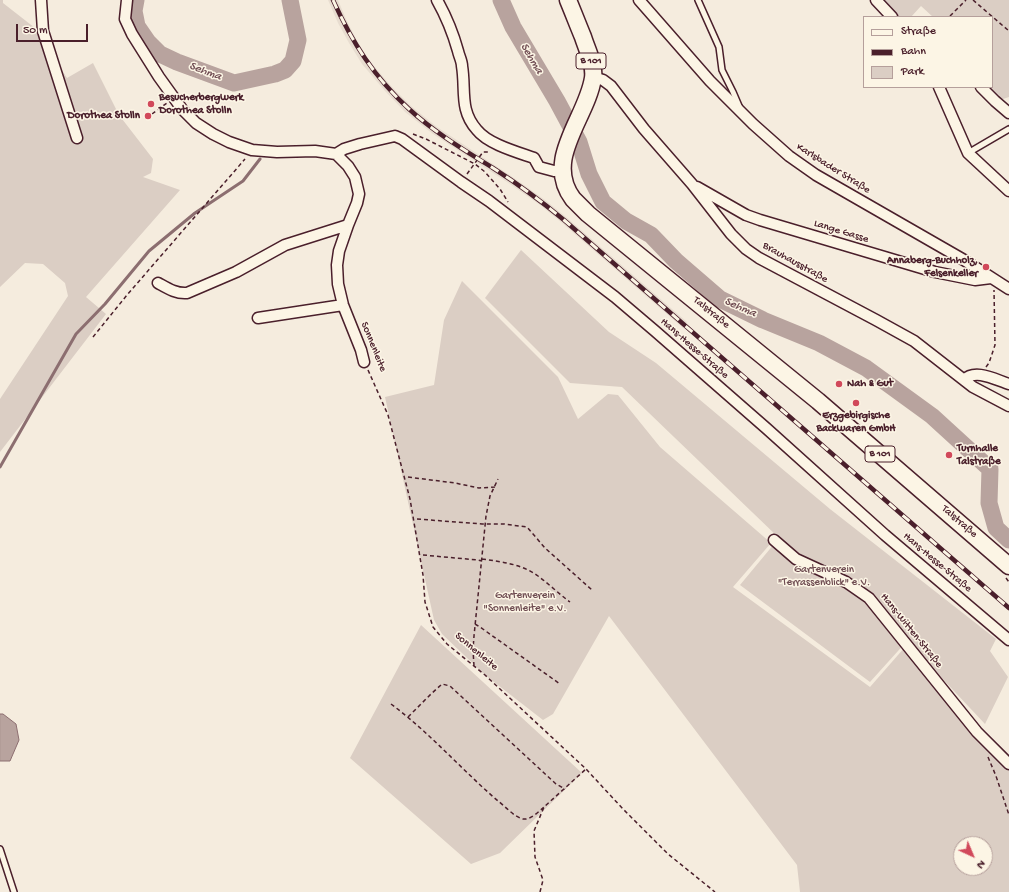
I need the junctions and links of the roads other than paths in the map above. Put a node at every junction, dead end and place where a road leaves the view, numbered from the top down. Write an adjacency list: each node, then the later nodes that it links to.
1 (41, 0): 15 (street)
2 (127, 0): 17 (street)
3 (437, 0): 18 (street)
4 (568, 0): 9 (main road, Talstraße / B 101)
5 (639, 0): 12 (street, Karlsbader Straße)
6 (698, 0): 12 (lane)
7 (876, 0): 8 (street)
8 (891, 16)
9 (593, 77): 18 (main road, Talstraße / B 101); 19 (street, Brauhausstraße)
10 (939, 88): 16 (street)
11 (982, 88): 13 (street)
12 (742, 113): 22 (street, Karlsbader Straße)
13 (1009, 113)
14 (1009, 129): 16 (lane)
15 (77, 138)
16 (968, 153): 20 (street)
17 (336, 154): 21 (street, Sonnenleite); 33 (street, Hans-Hesse-Straße)
18 (563, 170): 32 (main road, Talstraße / B 101)
19 (692, 184): 22 (street, Lange Gasse); 28 (street, Brauhausstraße)
20 (1009, 191)
21 (348, 225): 23 (street); 25 (street, Sonnenleite)
22 (994, 279): 24 (street, Karlsbader Straße)
23 (158, 283)
24 (1008, 287)
25 (343, 305): 26 (street); 27 (street, Sonnenleite)
26 (258, 318)
27 (364, 362)
28 (964, 380): 29 (street); 30 (street, Brauhausstraße)
29 (1009, 384)
30 (1009, 406)
31 (774, 540): 34 (street, Hans-Witten-Straße)
32 (1009, 566)
33 (1009, 640)
34 (1009, 764)
35 (0, 849): 36 (lane)
36 (14, 892)

